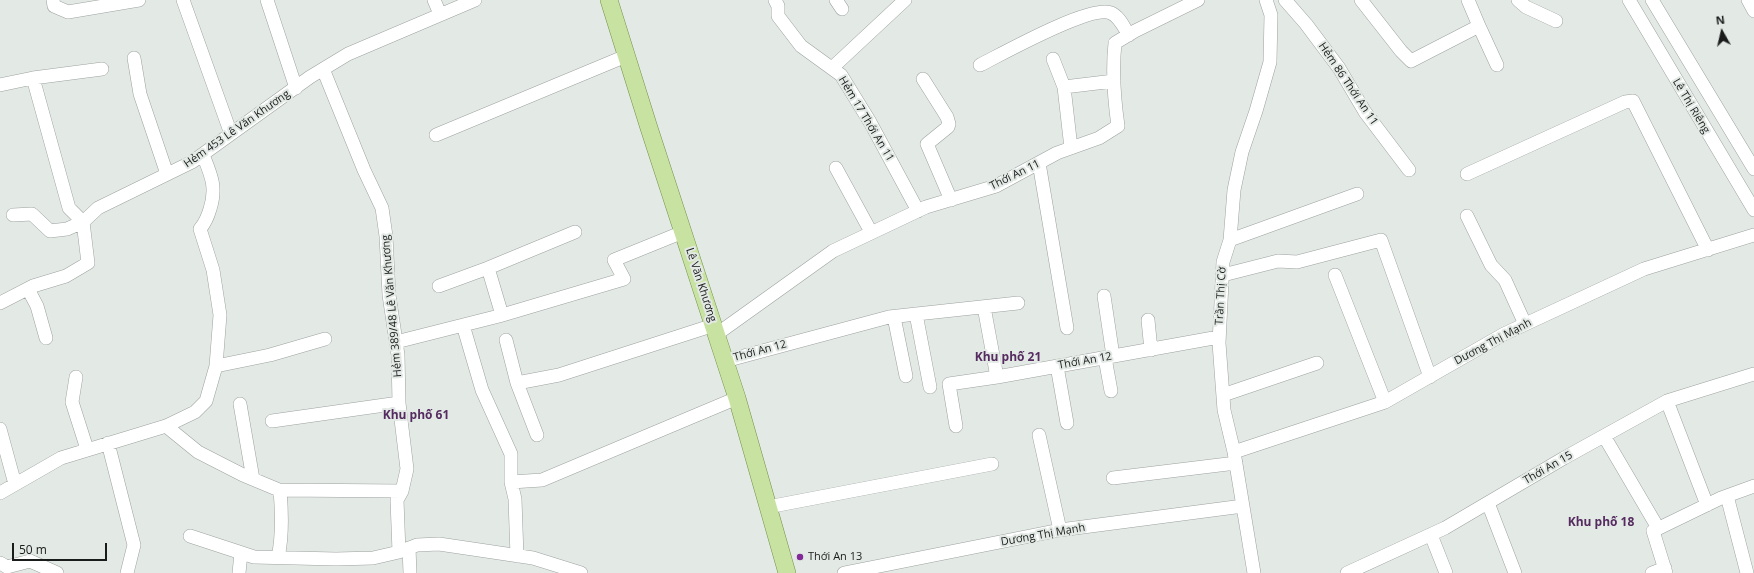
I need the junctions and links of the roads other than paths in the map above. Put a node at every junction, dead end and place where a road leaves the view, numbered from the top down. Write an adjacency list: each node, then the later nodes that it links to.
1 (53, 0): 2 (street)
2 (139, 0)
3 (183, 0): 38 (street)
4 (267, 0): 37 (street)
5 (434, 0): 20 (street)
6 (609, 0): 24 (main road, Lê Văn Khương)
7 (775, 0): 29 (street, Hẻm 17 Thới An 11)
8 (905, 0): 29 (street)
9 (1198, 0): 23 (street, Thới An 11)
10 (1266, 0): 59 (street, Trần Thị Cờ)
11 (1286, 0): 44 (street, Hẻm 86 Thới An 11)
12 (1361, 0): 22 (street)
13 (1468, 0): 22 (street)
14 (1518, 0): 21 (street)
15 (1630, 0): 50 (street, Lê Thị Riêng)
16 (1652, 0): 45 (street, Lê Thị Riêng)
17 (1748, 0): 19 (street)
18 (470, 1): 20 (street, Hẻm 453 Lê Văn Khương)
19 (1754, 12)
20 (440, 14): 31 (street, Hẻm 453 Lê Văn Khương)
21 (1556, 21)
22 (1479, 26): 28 (street)
23 (1129, 35): 27 (street); 34 (street, Thới An 11)
24 (626, 56): 39 (street); 56 (main road, Lê Văn Khương)
25 (134, 58): 46 (street)
26 (1053, 59): 36 (street)
27 (980, 65)
28 (1497, 65)
29 (832, 68): 51 (street, Hẻm 17 Thới An 11)
30 (102, 69): 32 (street)
31 (323, 69): 37 (street, Hẻm 453 Lê Văn Khương); 82 (street, Hẻm 389/48 Lê Văn Khương)
32 (33, 78): 35 (street); 54 (street)
33 (923, 79): 49 (street)
34 (1114, 81): 36 (street); 40 (street, Thới An 11)
35 (0, 85)
36 (1064, 87): 40 (street)
37 (296, 88): 38 (street, Hẻm 453 Lê Văn Khương)
38 (232, 134): 41 (street, Hẻm 453 Lê Văn Khương)
39 (436, 135)
40 (1071, 148): 42 (street, Thới An 11)
41 (203, 154): 46 (street, Hẻm 453 Lê Văn Khương); 87 (street)
42 (1039, 163): 49 (street, Thới An 11); 76 (street)
43 (836, 168): 57 (street)
44 (1408, 170)
45 (1754, 170)
46 (167, 174): 54 (street, Hẻm 453 Lê Văn Khương)
47 (1467, 174): 60 (street)
48 (1357, 194): 59 (street)
49 (951, 200): 51 (street, Thới An 11)
50 (1754, 210)
51 (918, 211): 57 (street, Thới An 11)
52 (13, 215): 54 (street)
53 (1467, 216): 74 (street)
54 (83, 222): 65 (street)
55 (575, 232): 61 (street)
56 (683, 232): 71 (street); 77 (main road, Lê Văn Khương)
57 (871, 232): 77 (street, Thới An 11)
58 (1754, 235): 60 (street, Dương Thị Mạnh)
59 (1230, 240): 62 (street, Trần Thị Cờ)
60 (1708, 250): 74 (street, Dương Thị Mạnh)
61 (488, 268): 64 (street); 71 (street)
62 (1223, 275): 78 (street, Trần Thị Cờ); 93 (street)
63 (1335, 275): 100 (street)
64 (439, 286)
65 (28, 288): 67 (street); 79 (street)
66 (1104, 296): 84 (street)
67 (0, 303)
68 (1018, 303): 69 (street, Thới An 12)
69 (984, 307): 70 (street, Thới An 12); 92 (street)
70 (916, 314): 72 (street, Thới An 12); 95 (street)
71 (502, 315): 75 (street)
72 (894, 317): 85 (street, Thới An 12); 90 (street)
73 (1148, 320): 83 (street)
74 (1525, 324): 93 (street, Dương Thị Mạnh)
75 (463, 325): 82 (street); 117 (street)
76 (1067, 328)
77 (716, 329): 85 (main road, Lê Văn Khương); 94 (street, Thới An 11)
78 (1219, 337): 83 (street, Thới An 12); 97 (street, Trần Thị Cờ)
79 (46, 338)
80 (326, 339): 87 (street)
81 (506, 340): 94 (street)
82 (396, 342): 101 (street, Hẻm 389/48 Lê Văn Khương)
83 (1151, 350): 84 (street, Thới An 12)
84 (1109, 357): 88 (street, Thới An 12); 96 (street)
85 (725, 361): 98 (main road, Lê Văn Khương)
86 (1317, 363): 97 (street)
87 (216, 366): 105 (street)
88 (1057, 366): 92 (street, Thới An 12); 104 (street)
89 (1754, 374): 99 (street, Thới An 15)
90 (906, 376)
91 (76, 377): 112 (street)
92 (997, 377): 106 (street, Thới An 12)
93 (1430, 377): 100 (street, Dương Thị Mạnh)
94 (517, 383): 108 (street)
95 (930, 387)
96 (1111, 391)
97 (1223, 395): 113 (street, Trần Thị Cờ)
98 (737, 398): 117 (street); 127 (main road, Lê Văn Khương)
99 (1667, 401): 110 (street, Thới An 15); 125 (street)
100 (1385, 402): 113 (street, Dương Thị Mạnh)
101 (399, 403): 103 (street); 121 (street, Hẻm 389/48 Lê Văn Khương)
102 (240, 404): 116 (street)
103 (272, 421)
104 (1067, 423)
105 (166, 426): 111 (street); 116 (street)
106 (956, 426)
107 (0, 429): 118 (street)
108 (537, 435)
109 (1039, 435): 129 (street)
110 (1604, 436): 124 (street, Thới An 15); 128 (street)
111 (108, 443): 112 (street); 139 (street)
112 (87, 449): 118 (street)
113 (1235, 458): 115 (street, Dương Thị Mạnh); 126 (street, Trần Thị Cờ)
114 (992, 464): 127 (street)
115 (1113, 478)
116 (253, 479): 120 (street)
117 (512, 482): 134 (street)
118 (15, 484): 122 (street)
119 (1754, 486): 123 (street)
120 (280, 490): 121 (street); 135 (street)
121 (402, 491): 132 (street, Hẻm 389/48 Lê Văn Khương)
122 (0, 493)
123 (1727, 496): 125 (street); 150 (street)
124 (1488, 503): 130 (street, Thới An 15); 148 (street)
125 (1707, 505): 128 (street)
126 (1243, 506): 129 (street, Dương Thị Mạnh); 145 (street, Trần Thị Cờ)
127 (768, 507): 143 (main road, Lê Văn Khương)
128 (1658, 528): 137 (street)
129 (1060, 530): 144 (street, Dương Thị Mạnh)
130 (1431, 535): 146 (street, Thới An 15); 147 (street)
131 (190, 536): 133 (street)
132 (404, 550): 134 (street); 135 (street); 141 (street, Hẻm 389/48 Lê Văn Khương)
133 (241, 553): 135 (street); 140 (street)
134 (517, 556): 142 (street)
135 (278, 557)
136 (0, 563): 138 (street)
137 (1666, 571): 149 (street)
138 (57, 573)
139 (127, 573)
140 (239, 573)
141 (410, 573)
142 (581, 573)
143 (787, 573)
144 (844, 573)
145 (1254, 573)
146 (1347, 573)
147 (1446, 573)
148 (1515, 573)
149 (1652, 573)
150 (1747, 573)

